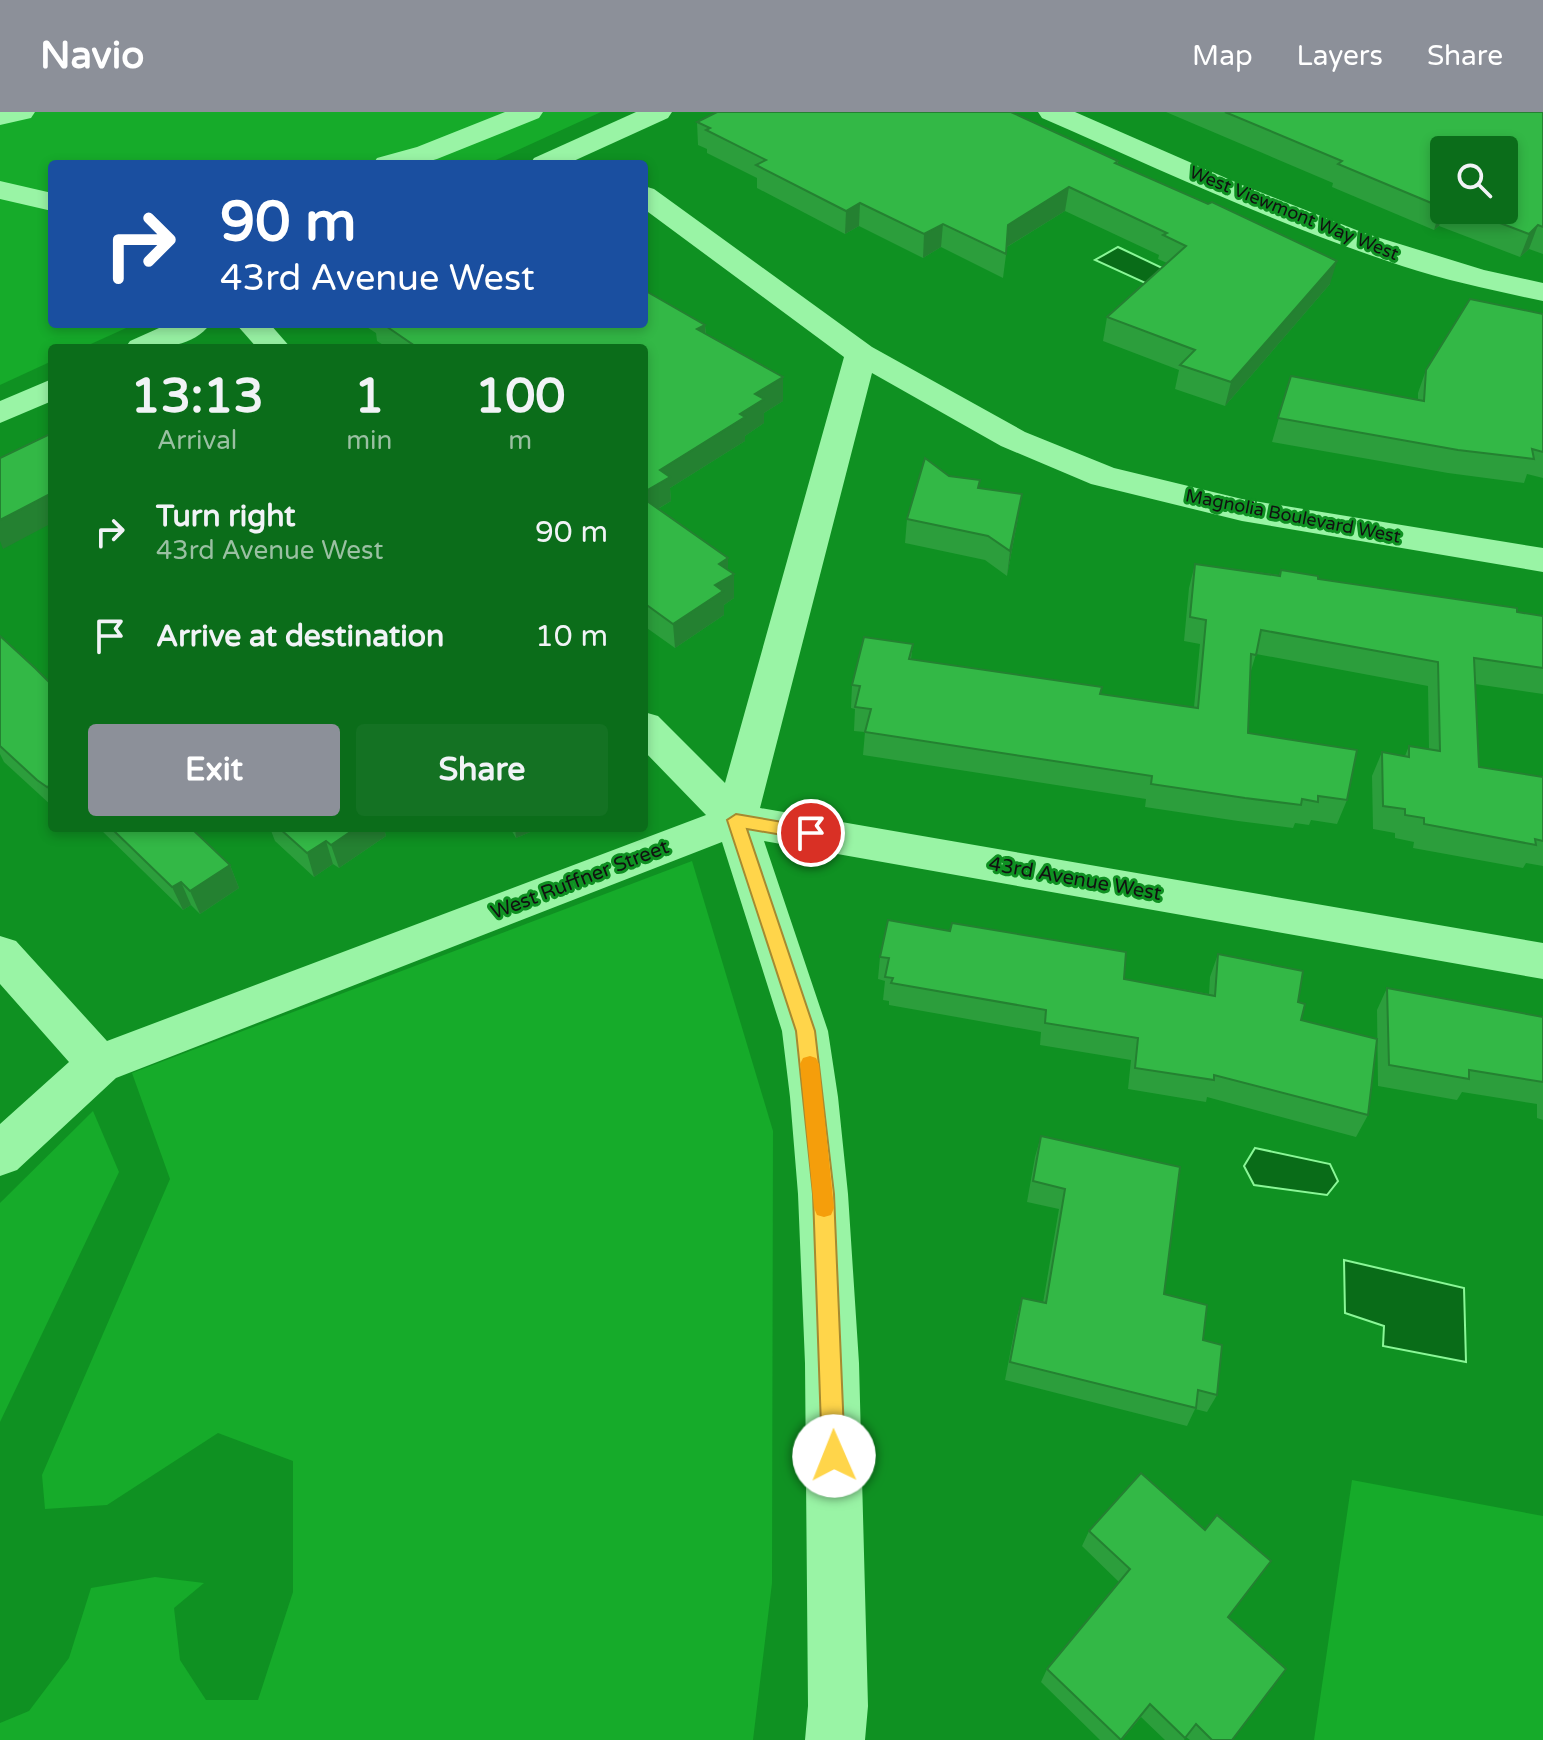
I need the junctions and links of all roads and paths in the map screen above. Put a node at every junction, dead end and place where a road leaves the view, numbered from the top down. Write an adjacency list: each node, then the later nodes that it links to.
1 (21, 112): 5 (street)
2 (529, 112): 7 (street)
3 (658, 112): 6 (street)
4 (1052, 112): 12 (street, West Viewmont Way West)
5 (0, 117)
6 (591, 156): 8 (street)
7 (402, 160)
8 (568, 160)
9 (0, 190): 11 (street)
10 (648, 198): 17 (street, Magnolia Boulevard West)
11 (48, 201)
12 (1543, 292)
13 (185, 328): 15 (street)
14 (256, 328): 16 (street)
15 (150, 344)
16 (271, 344)
17 (861, 354): 20 (street, Magnolia Boulevard West); 22 (street)
18 (48, 391): 19 (street)
19 (0, 413)
20 (1543, 560)
21 (648, 730): 22 (street)
22 (736, 820): 24 (street, 43rd Avenue West); 25 (street, West Ruffner Street); 27 (street)
23 (0, 954): 25 (street)
24 (1543, 961)
25 (99, 1064): 26 (street, West Ruffner Street)
26 (0, 1155)
27 (835, 1740)

